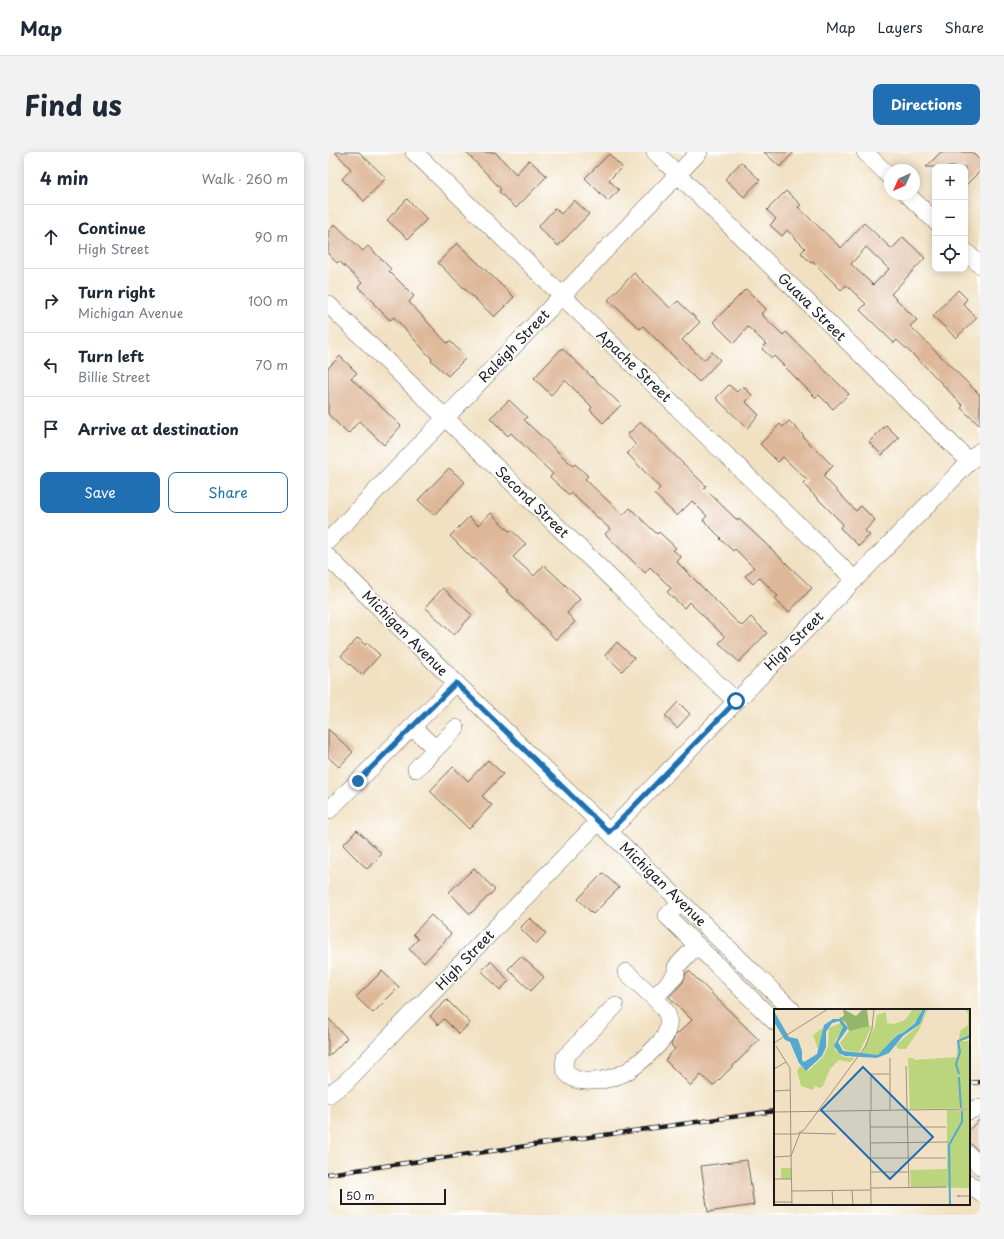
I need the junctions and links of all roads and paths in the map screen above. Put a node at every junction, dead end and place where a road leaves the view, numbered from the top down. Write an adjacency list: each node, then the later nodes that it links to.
1 (414, 152): 11 (street, Apache Street)
2 (655, 152): 6 (street, Guava Street)
3 (700, 152): 6 (street, Raleigh Street)
4 (865, 152): 5 (street)
5 (884, 171)
6 (678, 174): 11 (street, Raleigh Street); 14 (street, Guava Street)
7 (914, 200): 8 (street)
8 (932, 218)
9 (968, 253): 10 (street)
10 (980, 265)
11 (562, 296): 13 (street, Raleigh Street); 17 (street, Apache Street)
12 (328, 304): 13 (street, Second Street)
13 (445, 418): 15 (street, Raleigh Street); 19 (street, Second Street)
14 (975, 456): 17 (street, High Street)
15 (328, 541)
16 (328, 557): 18 (street, Michigan Avenue)
17 (854, 580): 19 (street, High Street)
18 (456, 683): 20 (street); 25 (street, Michigan Avenue)
19 (736, 701): 25 (street, High Street)
20 (412, 727): 22 (street); 24 (street)
21 (456, 728): 22 (street)
22 (436, 749): 23 (street)
23 (416, 769)
24 (328, 811)
25 (604, 827): 26 (street, Michigan Avenue); 33 (street, High Street)
26 (681, 902): 27 (street); 31 (street, Michigan Avenue)
27 (697, 945): 29 (street); 32 (street)
28 (626, 972): 29 (street)
29 (654, 998): 30 (street)
30 (615, 1006)
31 (791, 1009)
32 (774, 1021)
33 (328, 1095)
34 (980, 1108): 35 (street)
35 (970, 1111)
36 (970, 1156): 37 (street)
37 (980, 1166)

